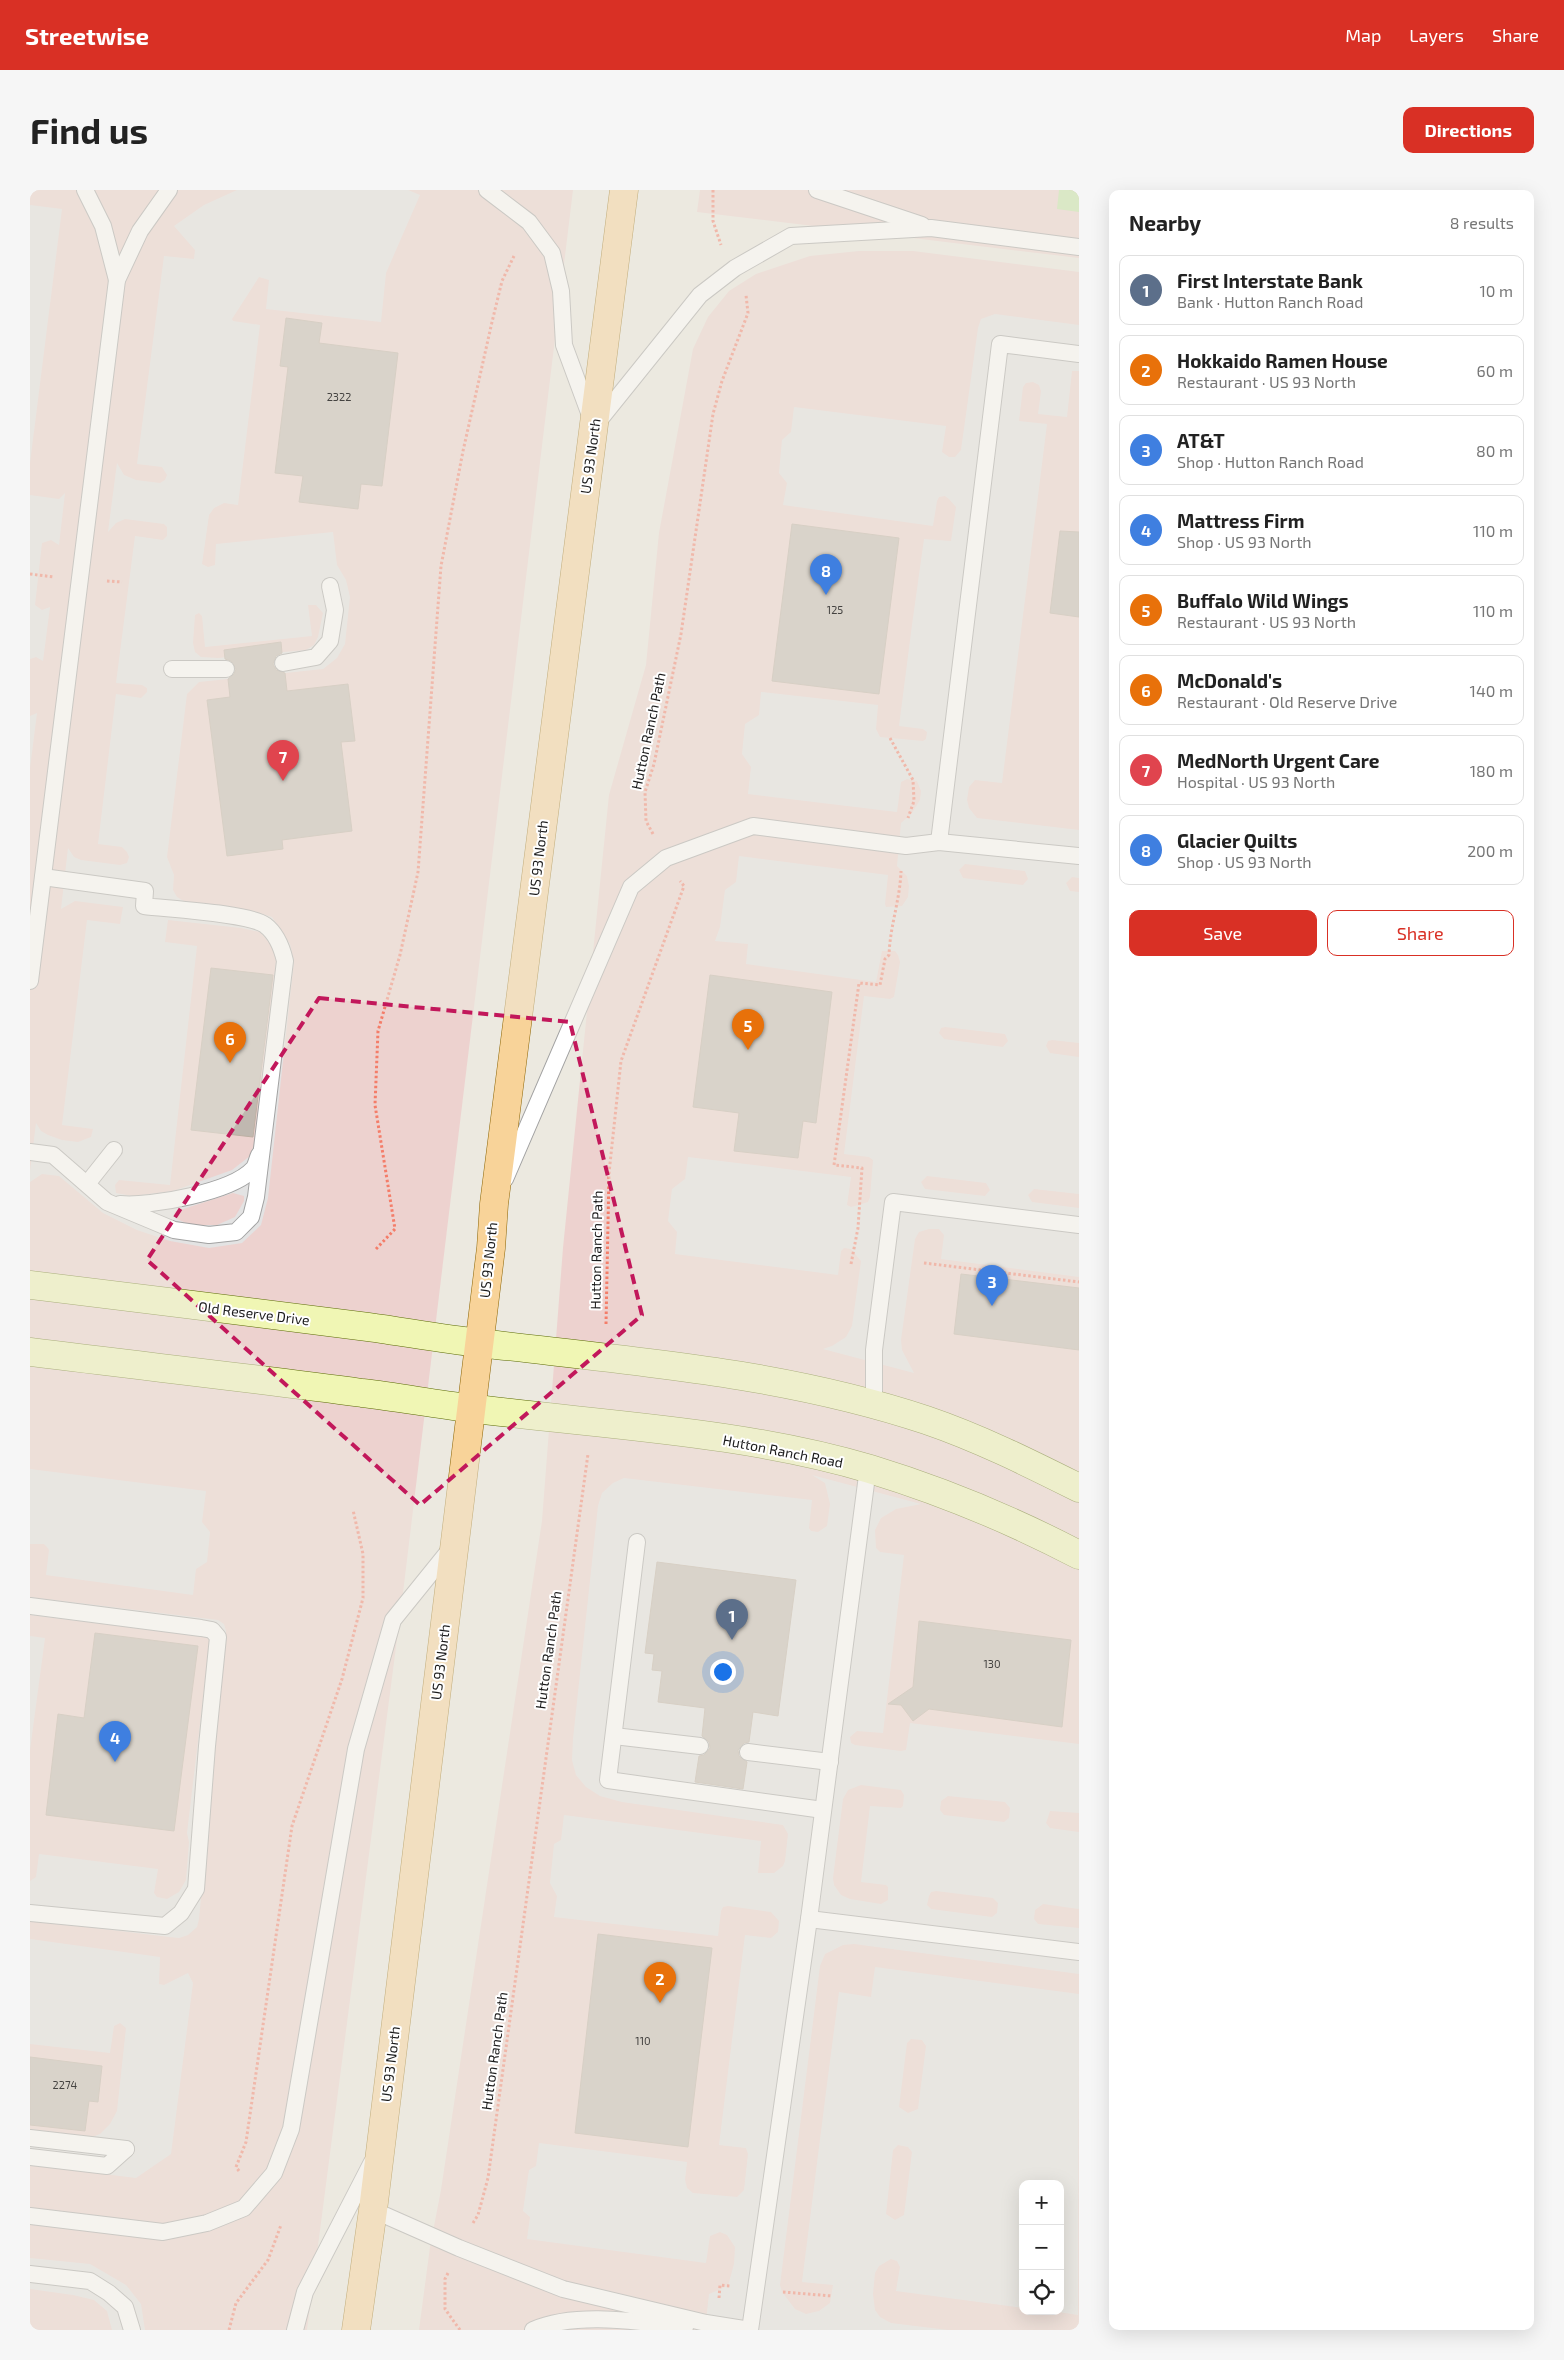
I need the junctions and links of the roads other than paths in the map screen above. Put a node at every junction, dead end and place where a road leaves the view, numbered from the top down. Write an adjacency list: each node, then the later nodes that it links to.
1 (85, 190): 8 (lane)
2 (169, 190): 8 (lane)
3 (487, 190): 10 (lane)
4 (624, 190): 10 (main road, US 93 North)
5 (817, 190): 6 (lane)
6 (931, 228): 7 (lane); 10 (lane)
7 (1079, 247)
8 (117, 280): 17 (lane)
9 (1079, 354): 15 (lane)
10 (594, 426): 24 (main road, US 93 North)
11 (330, 586): 12 (lane)
12 (283, 662)
13 (172, 669): 14 (lane)
14 (226, 669)
15 (939, 842): 16 (lane); 24 (lane)
16 (1079, 856)
17 (43, 878): 18 (lane); 19 (lane)
18 (30, 981)
19 (263, 1141): 23 (lane); 23 (lane)
20 (114, 1150): 22 (lane)
21 (30, 1152): 22 (lane)
22 (86, 1184): 23 (lane)
23 (107, 1202)
24 (494, 1204): 27 (main road, US 93 North)
25 (1079, 1226): 29 (lane)
26 (30, 1285): 27 (main road, Old Reserve Drive)
27 (478, 1343): 29 (main road); 30 (main road, US 93 North)
28 (30, 1352): 30 (main road)
29 (874, 1405): 32 (main road)
30 (470, 1408): 31 (main road, Hutton Ranch Road); 34 (main road, US 93 North)
31 (868, 1468): 35 (main road, Hutton Ranch Road); 40 (lane)
32 (1079, 1488)
33 (637, 1542): 37 (lane)
34 (455, 1543): 46 (main road, US 93 North); 49 (lane)
35 (1079, 1555)
36 (30, 1606): 42 (lane)
37 (614, 1736): 38 (lane); 41 (lane)
38 (700, 1746)
39 (748, 1752): 40 (lane)
40 (830, 1762): 41 (lane)
41 (823, 1810): 43 (lane)
42 (30, 1913)
43 (809, 1919): 44 (lane); 55 (lane)
44 (1079, 1952)
45 (30, 2138): 47 (lane)
46 (379, 2149): 48 (main road, US 93 North); 52 (lane)
47 (30, 2157)
48 (373, 2210): 53 (main road, US 93 North); 55 (lane)
49 (30, 2216)
50 (30, 2274): 51 (lane)
51 (132, 2330)
52 (295, 2330)
53 (356, 2330)
54 (534, 2330): 55 (lane)
55 (751, 2330)

